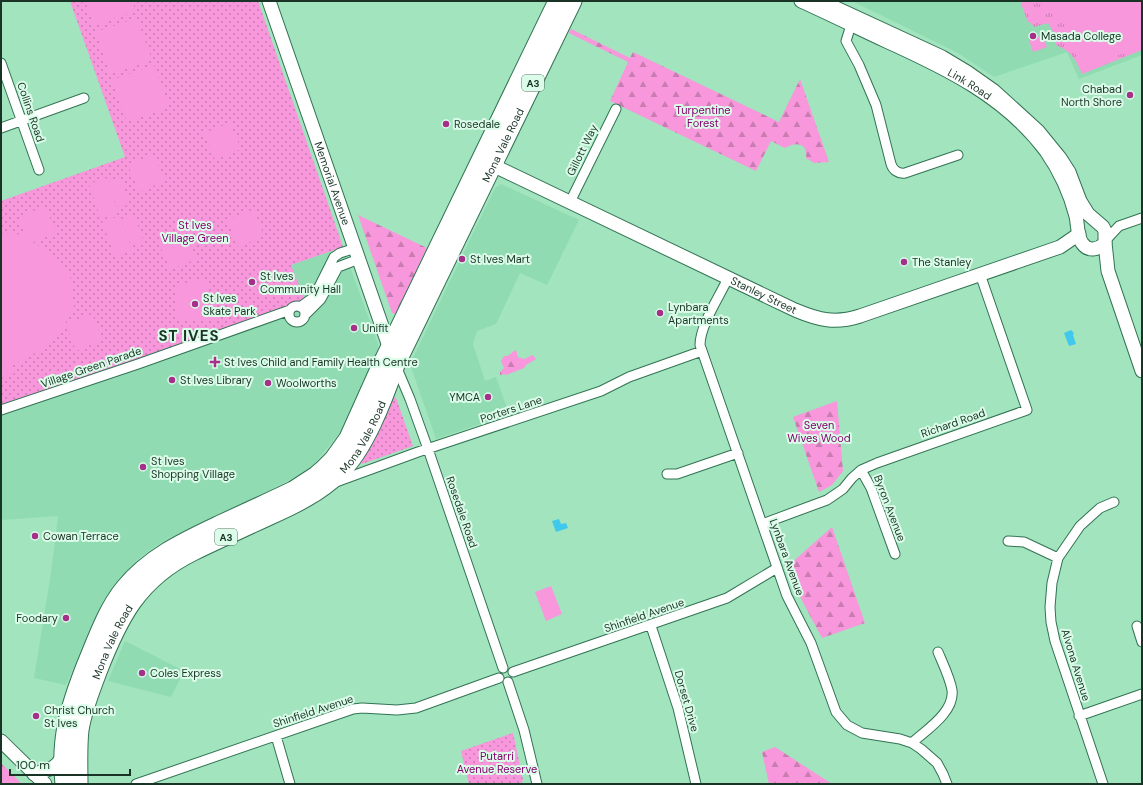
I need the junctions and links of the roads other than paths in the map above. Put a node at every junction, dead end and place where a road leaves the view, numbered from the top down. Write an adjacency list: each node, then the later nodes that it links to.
1 (269, 1): 23 (street, Memorial Avenue)
2 (555, 1): 13 (highway, Mona Vale Road / A3)
3 (573, 1): 13 (highway, Mona Vale Road / A3)
4 (802, 1): 6 (street, Link Road)
5 (821, 1): 17 (street, Link Road)
6 (851, 25): 12 (street); 19 (street, Link Road)
7 (1, 63): 10 (street, Collins Road)
8 (84, 98): 10 (street)
9 (616, 109): 15 (street, Gillott Way)
10 (21, 121): 11 (street); 14 (street, Collins Road)
11 (1, 128)
12 (958, 155)
13 (487, 162): 15 (street, Stanley Street); 30 (highway, Mona Vale Road / A3); 32 (highway, Mona Vale Road / A3)
14 (39, 170)
15 (570, 202): 26 (street, Stanley Street)
16 (1142, 218): 18 (street)
17 (1098, 223): 18 (street); 19 (street); 20 (street)
18 (1119, 226): 20 (street)
19 (1079, 231): 21 (street, Stanley Street); 22 (street)
20 (1105, 242): 22 (street); 24 (street)
21 (1060, 247): 22 (street, Stanley Street); 25 (street, Stanley Street)
22 (1086, 247): 24 (street)
23 (358, 253): 27 (street); 29 (street); 30 (street, Memorial Avenue)
24 (1108, 271): 33 (street)
25 (980, 274): 26 (street, Stanley Street); 37 (street, Richard Road)
26 (728, 278): 31 (street, Lynbara Avenue)
27 (300, 307): 28 (street); 29 (street)
28 (290, 314): 29 (street); 34 (street, Village Green Parade)
29 (305, 315)
30 (390, 348): 32 (street, Memorial Avenue); 59 (highway, Mona Vale Road / A3)
31 (702, 351): 35 (street, Porters Lane); 36 (street, Lynbara Avenue)
32 (396, 365): 35 (street, Rosedale Road); 39 (highway, Mona Vale Road / A3)
33 (1142, 371)
34 (1, 410)
35 (428, 450): 39 (street, Porters Lane); 50 (street, Rosedale Road)
36 (738, 453): 38 (street); 41 (street, Lynbara Avenue)
37 (862, 470): 41 (street, Richard Road); 43 (street, Byron Avenue)
38 (667, 474)
39 (325, 486): 63 (highway, Mona Vale Road / A3)
40 (1114, 502): 44 (street, Alvona Avenue)
41 (762, 524): 45 (street, Lynbara Avenue)
42 (1008, 541): 44 (street)
43 (896, 554)
44 (1058, 558): 55 (street, Alvona Avenue)
45 (777, 568): 46 (street, Shinfield Avenue); 58 (street, Lynbara Avenue)
46 (651, 626): 51 (street, Shinfield Avenue); 67 (street, Dorset Drive)
47 (1137, 626): 48 (street)
48 (1142, 642)
49 (938, 652): 58 (street)
50 (503, 668): 51 (street); 52 (street)
51 (513, 672): 53 (street)
52 (499, 678): 53 (street); 56 (street, Shinfield Avenue)
53 (508, 682): 66 (street)
54 (1142, 694): 55 (street)
55 (1079, 716): 69 (street, Alvona Avenue)
56 (276, 736): 64 (street, Shinfield Avenue); 65 (street)
57 (1, 741): 60 (street)
58 (912, 743): 68 (street, Lynbara Avenue)
59 (63, 755): 60 (street); 62 (highway, Mona Vale Road / A3)
60 (34, 774): 61 (street)
61 (45, 784)
62 (64, 784)
63 (79, 784)
64 (136, 784)
65 (290, 784)
66 (538, 784)
67 (696, 784)
68 (946, 784)
69 (1103, 784)

